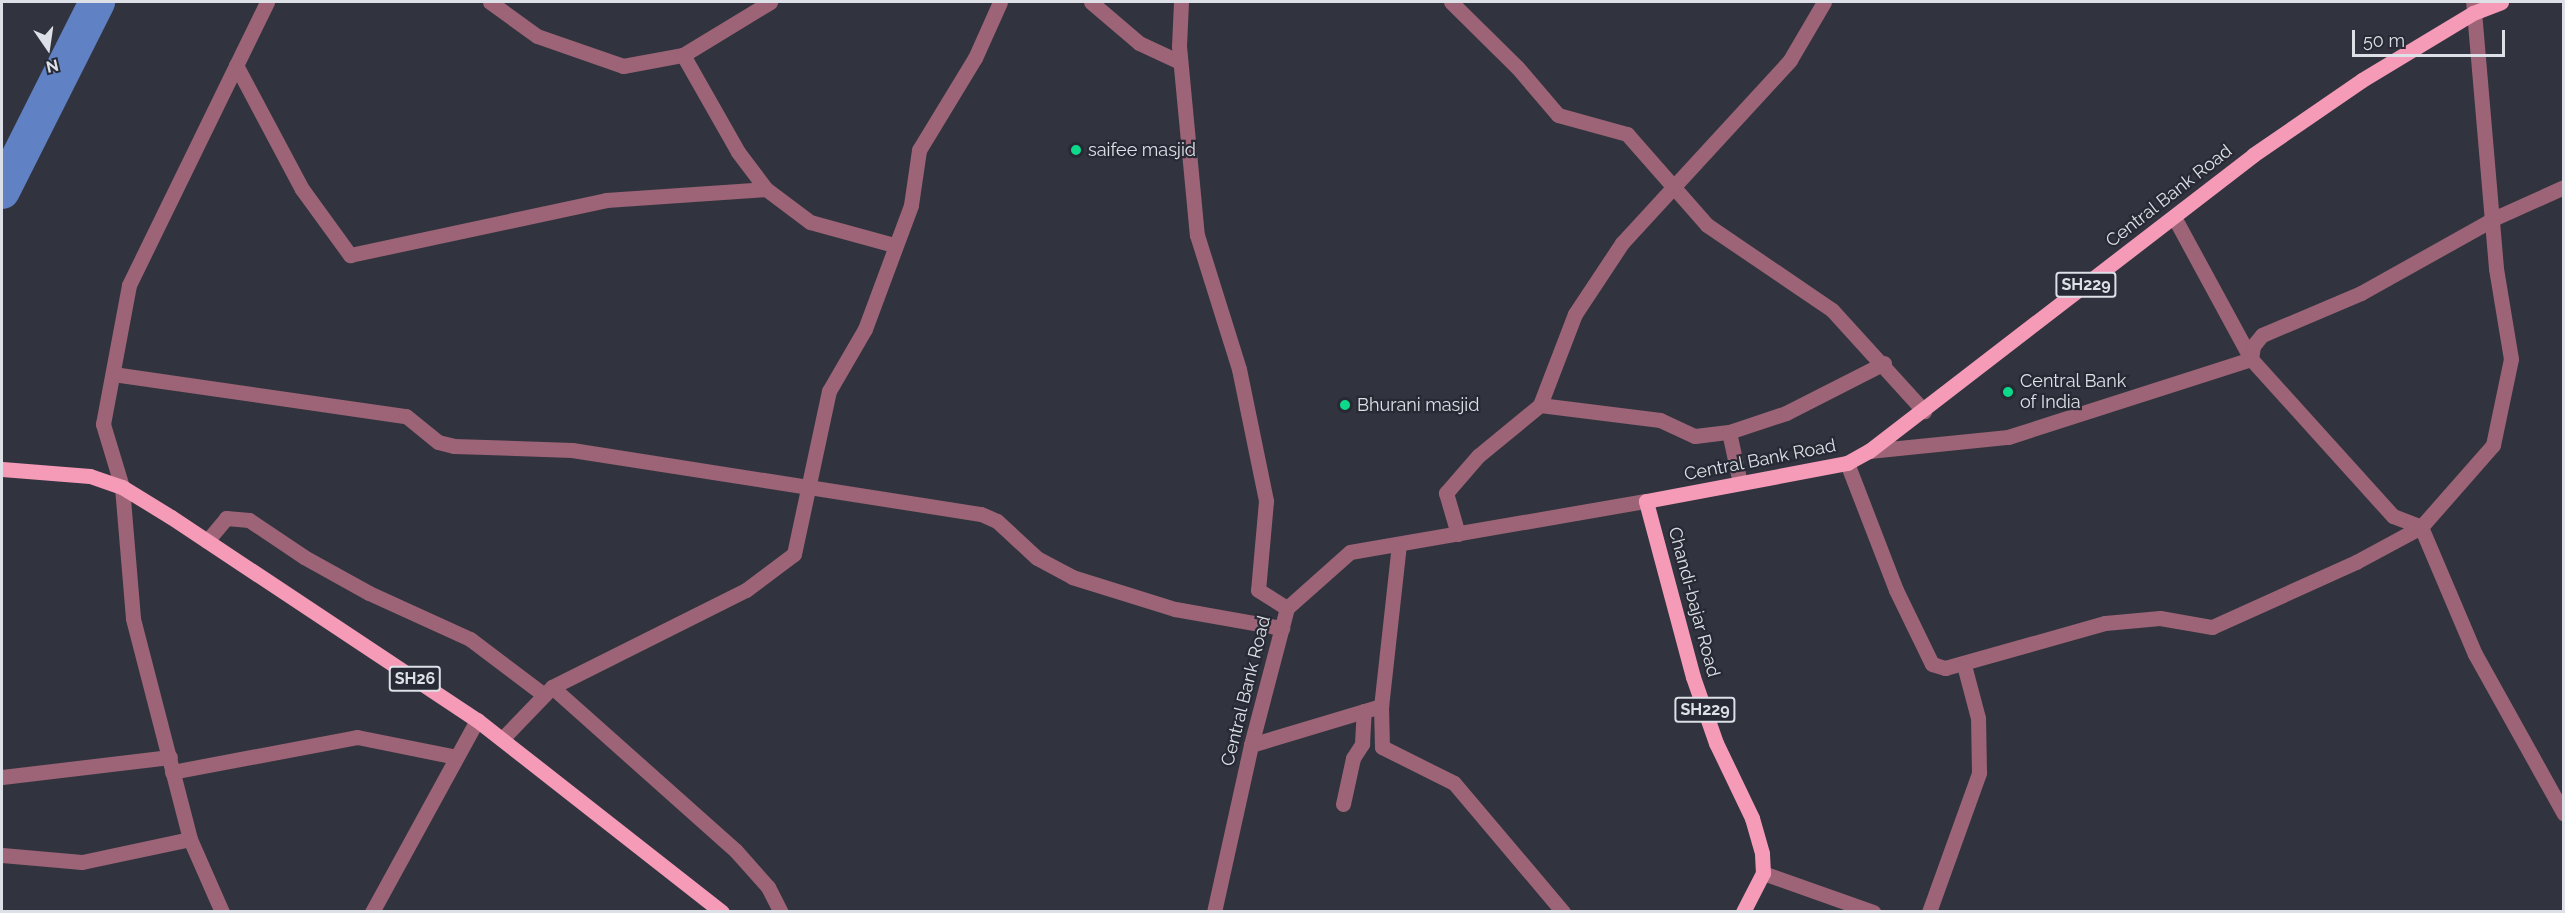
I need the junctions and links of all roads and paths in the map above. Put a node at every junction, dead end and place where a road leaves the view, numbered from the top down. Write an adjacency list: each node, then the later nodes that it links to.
1 (267, 2): 13 (street)
2 (490, 2): 11 (street)
3 (770, 2): 11 (street)
4 (1000, 2): 19 (street)
5 (1092, 2): 12 (street)
6 (1181, 2): 12 (street)
7 (1451, 2): 15 (street)
8 (1824, 2): 15 (street)
9 (2501, 2): 10 (main road, Central Bank Road / SH229)
10 (2473, 7): 17 (main road, Central Bank Road / SH229); 18 (street)
11 (683, 56): 16 (street)
12 (1180, 62): 37 (street)
13 (236, 65): 16 (street); 22 (street)
14 (2564, 187): 18 (street)
15 (1674, 188): 21 (street); 23 (street)
16 (766, 189): 19 (street)
17 (2174, 217): 20 (street); 24 (main road, Central Bank Road / SH229)
18 (2495, 218): 20 (street); 33 (street)
19 (894, 245): 30 (street)
20 (2252, 359): 26 (street); 33 (street)
21 (1884, 363): 24 (street); 25 (street)
22 (113, 374): 30 (street); 31 (street)
23 (1540, 405): 25 (street); 34 (street)
24 (1924, 411): 26 (main road, Central Bank Road / SH229)
25 (1729, 432): 29 (street)
26 (1869, 451): 27 (main road, Central Bank Road / SH229)
27 (1847, 463): 29 (main road, Central Bank Road / SH229); 39 (street)
28 (2, 469): 31 (main road, SH26)
29 (1740, 483): 32 (main road, Central Bank Road / SH229)
30 (808, 484): 38 (street); 40 (street)
31 (122, 487): 35 (main road, SH26); 47 (street)
32 (1646, 501): 34 (street, Central Bank Road); 53 (main road, Chandi-bajar Road / SH229)
33 (2421, 527): 39 (street); 50 (street)
34 (1458, 534): 36 (street, Central Bank Road)
35 (207, 541): 40 (street); 43 (main road, SH26)
36 (1399, 544): 37 (street, Central Bank Road); 41 (street)
37 (1287, 608): 38 (street, Central Bank Road)
38 (1282, 628): 45 (street, Central Bank Road)
39 (1964, 665): 62 (street)
40 (548, 691): 44 (street); 57 (street)
41 (1381, 706): 42 (street); 59 (street)
42 (1364, 711): 45 (street); 49 (street)
43 (477, 720): 44 (main road, SH26); 46 (street)
44 (502, 739): 56 (main road, SH26)
45 (1251, 745): 58 (street, Central Bank Road)
46 (456, 757): 47 (street); 55 (street)
47 (171, 764): 48 (street); 51 (street)
48 (2, 777)
49 (1343, 804)
50 (2564, 814)
51 (190, 839): 52 (street); 54 (street)
52 (2, 855)
53 (1763, 873): 60 (main road); 61 (street)
54 (222, 912)
55 (372, 912)
56 (722, 912)
57 (781, 912)
58 (1214, 912)
59 (1563, 912)
60 (1743, 912)
61 (1873, 912)
62 (1929, 912)

